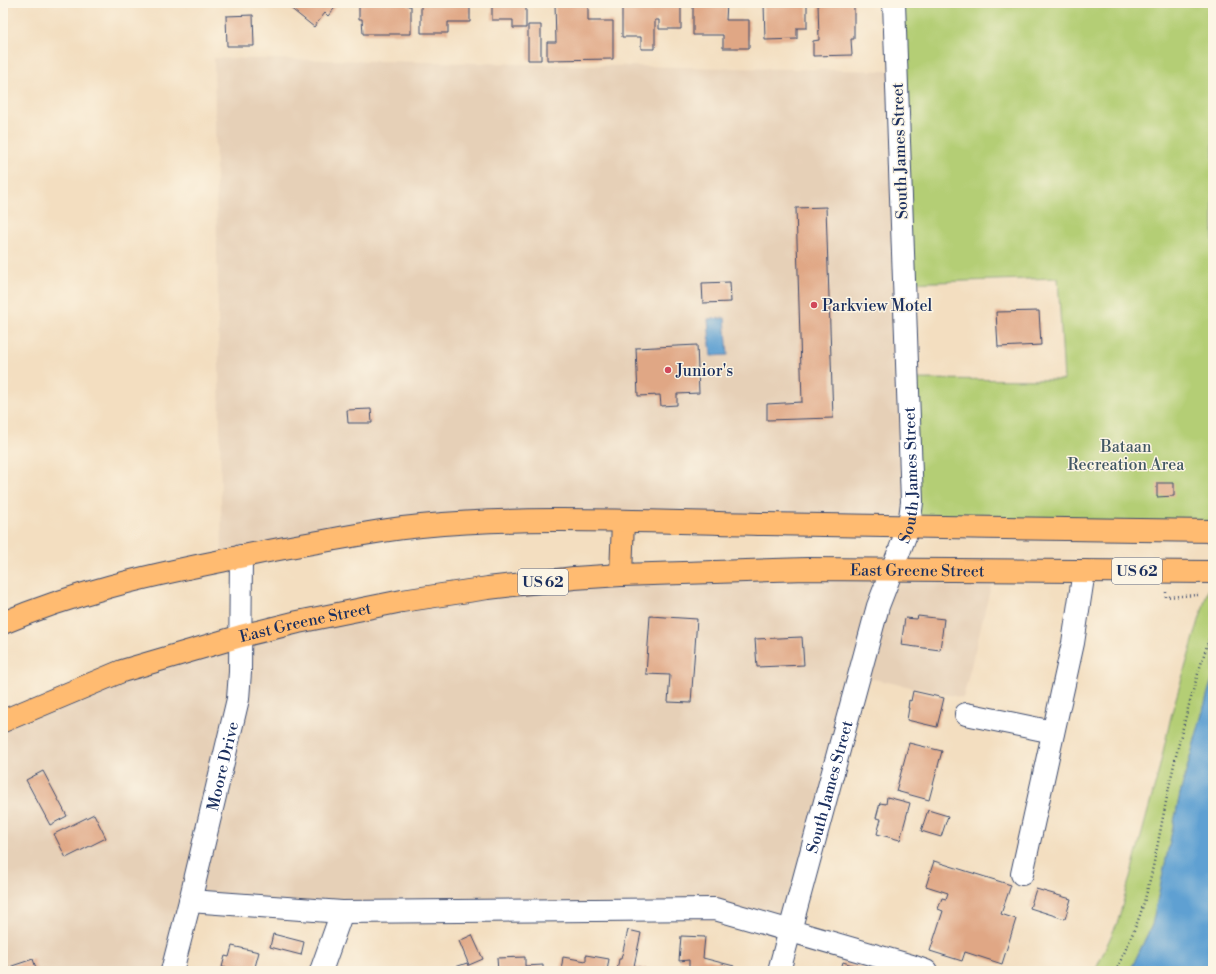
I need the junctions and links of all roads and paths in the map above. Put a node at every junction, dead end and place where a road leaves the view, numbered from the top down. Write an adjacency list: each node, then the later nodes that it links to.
1 (894, 3): 3 (street, South James Street)
2 (623, 521): 3 (highway); 5 (highway); 9 (highway)
3 (908, 526): 4 (highway); 6 (street, South James Street)
4 (1213, 531)
5 (241, 556): 10 (highway); 12 (street, Moore Drive)
6 (891, 569): 7 (highway, East Greene Street / US 62); 9 (highway, East Greene Street / US 62); 19 (street, South James Street)
7 (1084, 571): 8 (highway, East Greene Street / US 62); 15 (street)
8 (1213, 572)
9 (621, 575): 12 (highway, East Greene Street / US 62)
10 (3, 623)
11 (1213, 628): 24 (path)
12 (241, 636): 14 (highway, East Greene Street / US 62); 17 (street, Moore Drive)
13 (966, 714): 15 (street)
14 (3, 720)
15 (1053, 732): 16 (street)
16 (1022, 874)
17 (190, 901): 18 (street); 20 (street, Moore Drive)
18 (342, 912): 19 (street); 21 (street)
19 (791, 930): 22 (street, South James Street); 23 (street)
20 (172, 971)
21 (321, 971)
22 (779, 971)
23 (926, 971)
24 (1116, 971)

